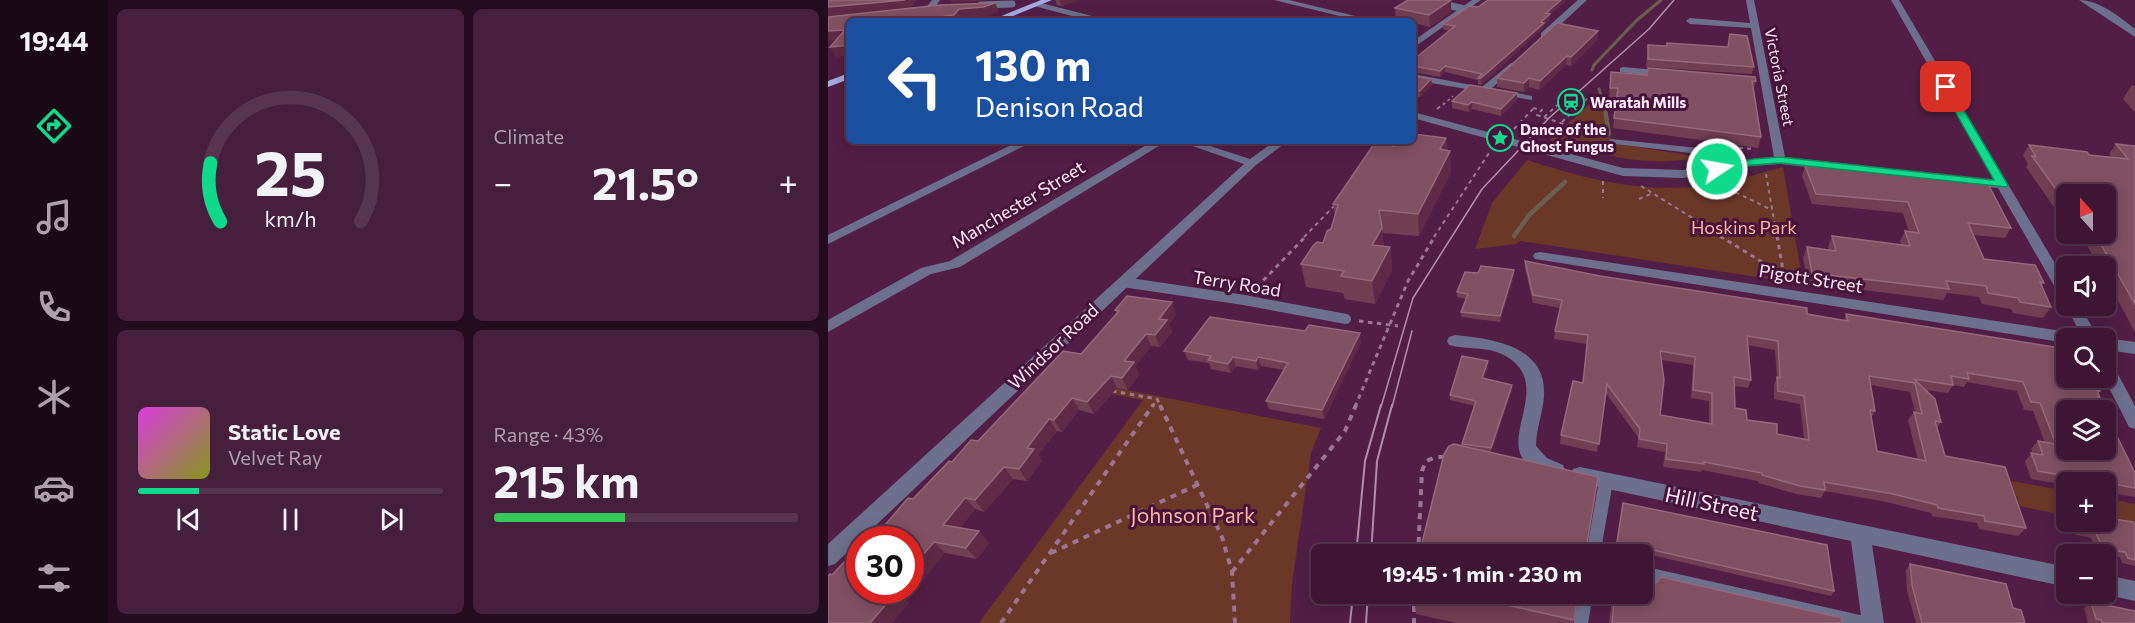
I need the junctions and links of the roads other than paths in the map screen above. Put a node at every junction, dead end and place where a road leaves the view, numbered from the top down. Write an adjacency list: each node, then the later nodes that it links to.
1 (1048, 0): 11 (main road)
2 (1278, 0): 17 (street)
3 (1424, 0): 13 (lane)
4 (1477, 0): 13 (street)
5 (1583, 0): 24 (street)
6 (1750, 0): 19 (street, Victoria Street)
7 (1895, 0): 44 (street)
8 (2083, 0): 22 (street)
9 (938, 4): 14 (street)
10 (1012, 4): 12 (lane)
11 (1037, 4): 15 (main road); 16 (street)
12 (976, 6)
13 (1465, 9): 21 (street)
14 (906, 15)
15 (1001, 18)
16 (1090, 18)
17 (1359, 18)
18 (1690, 21): 19 (street)
19 (1755, 26): 31 (street, Victoria Street)
20 (1416, 31): 21 (street)
21 (1428, 34): 23 (street)
22 (2135, 34)
23 (1416, 43)
24 (1534, 45)
25 (1517, 60): 33 (street)
26 (1623, 70): 27 (street)
27 (1683, 75)
28 (846, 77): 32 (main road)
29 (1416, 78): 33 (street)
30 (1754, 81): 31 (street)
31 (1766, 82): 41 (street, Victoria Street)
32 (828, 84)
33 (1484, 90): 34 (street)
34 (1531, 103)
35 (1416, 116): 43 (street)
36 (1615, 141): 43 (street)
37 (1022, 144): 45 (street)
38 (1156, 144): 50 (street, Manchester Street)
39 (1193, 144): 42 (street)
40 (1278, 144): 42 (street, Windsor Road)
41 (1780, 160): 43 (street); 44 (street)
42 (1252, 163): 48 (street, Windsor Road)
43 (1739, 165)
44 (2002, 185): 47 (street)
45 (828, 240)
46 (1540, 256): 51 (street, Pigott Street)
47 (2056, 277)
48 (1123, 282): 49 (lane, Terry Road); 60 (street, Windsor Road)
49 (1346, 319)
50 (828, 327)
51 (2056, 336)
52 (1455, 341): 57 (street, Hill Street)
53 (2116, 345): 54 (street)
54 (2135, 348)
55 (2116, 386): 56 (street)
56 (2135, 422)
57 (1606, 481): 58 (street, Hill Street); 59 (lane)
58 (1860, 535): 61 (street, Hill Street); 68 (street)
59 (1595, 544)
60 (828, 556)
61 (2056, 575)
62 (1653, 576): 67 (lane)
63 (2116, 587): 64 (street)
64 (2135, 591)
65 (1584, 604): 66 (lane)
66 (1581, 623)
67 (1864, 623)
68 (1873, 623)

